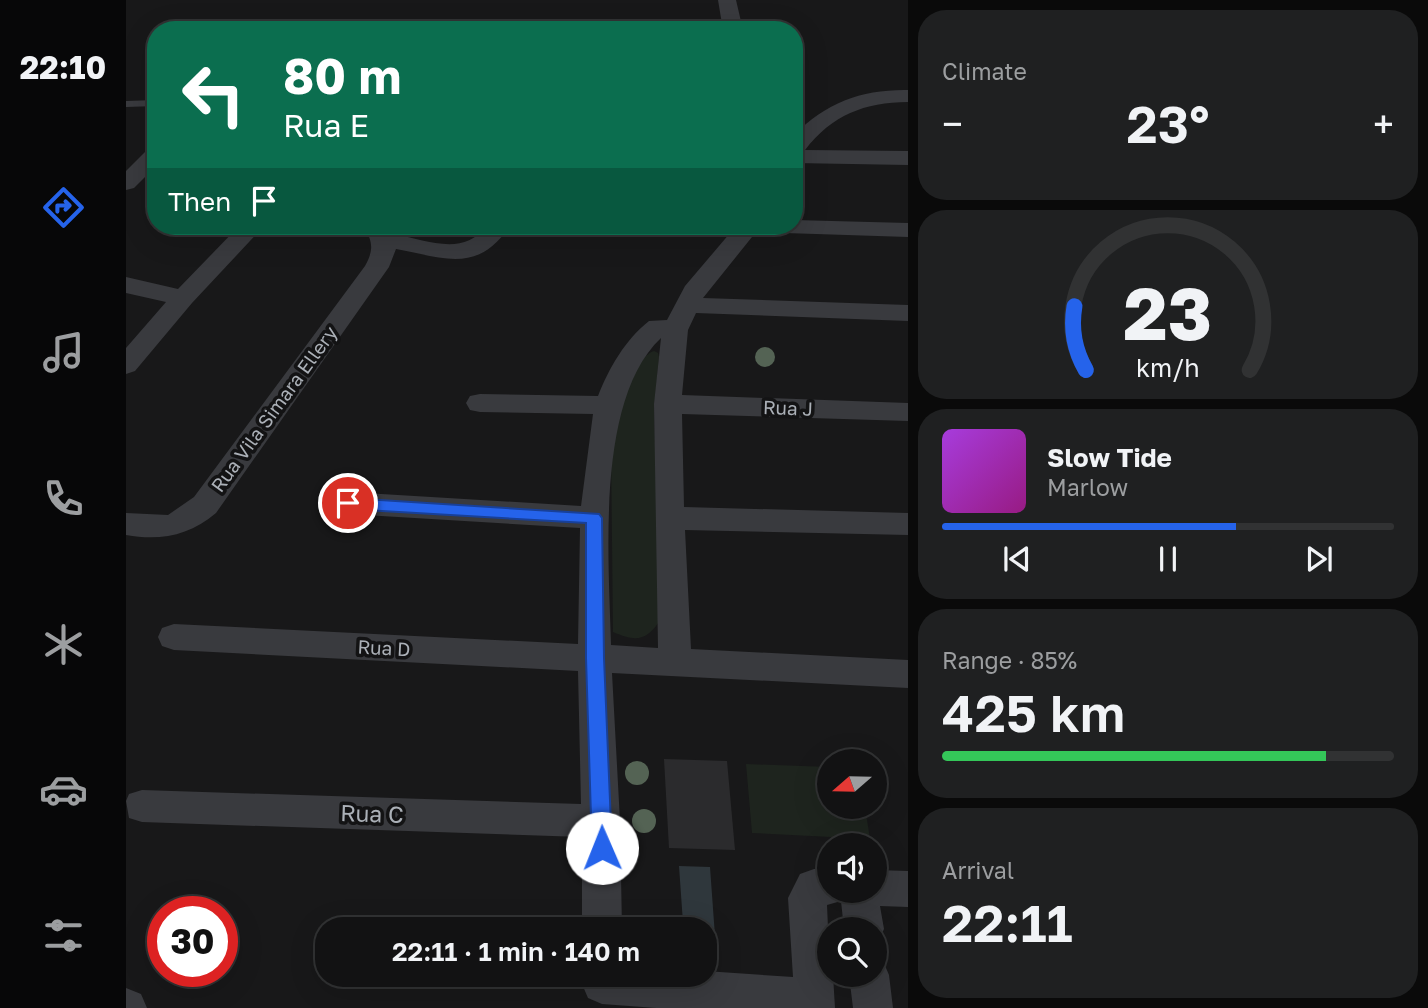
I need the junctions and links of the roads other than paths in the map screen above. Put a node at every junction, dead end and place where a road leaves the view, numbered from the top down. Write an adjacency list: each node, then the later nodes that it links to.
1 (727, 0): 2 (street)
2 (731, 21)
3 (908, 96): 6 (street)
4 (147, 103): 5 (lane)
5 (126, 104)
6 (803, 141)
7 (803, 156): 8 (street)
8 (908, 158)
9 (147, 163): 10 (street)
10 (126, 183)
11 (803, 227): 12 (street)
12 (908, 230)
13 (243, 235): 19 (street)
14 (380, 235): 30 (street, Rua Vila Simara Ellery)
15 (387, 235): 16 (street)
16 (491, 235)
17 (741, 235): 21 (street)
18 (126, 285): 19 (street)
19 (183, 299): 22 (street)
20 (908, 313): 21 (street)
21 (681, 317): 24 (street); 25 (street)
22 (126, 365)
23 (480, 403): 25 (street)
24 (668, 404): 26 (street, Rua J); 29 (street)
25 (608, 405): 28 (street)
26 (908, 412)
27 (348, 503): 28 (street)
28 (594, 518): 33 (street)
29 (668, 518): 31 (street); 34 (street)
30 (126, 524)
31 (908, 524)
32 (174, 637): 33 (street, Rua D)
33 (595, 658): 34 (street, Rua D); 37 (street)
34 (675, 663): 35 (street, Rua D)
35 (908, 674)
36 (142, 806): 37 (street, Rua C)
37 (602, 821): 41 (street)
38 (817, 887): 44 (street)
39 (887, 888): 40 (street)
40 (908, 888)
41 (602, 917)
42 (870, 987): 45 (street)
43 (601, 989): 44 (street)
44 (814, 1003)
45 (873, 1008)

